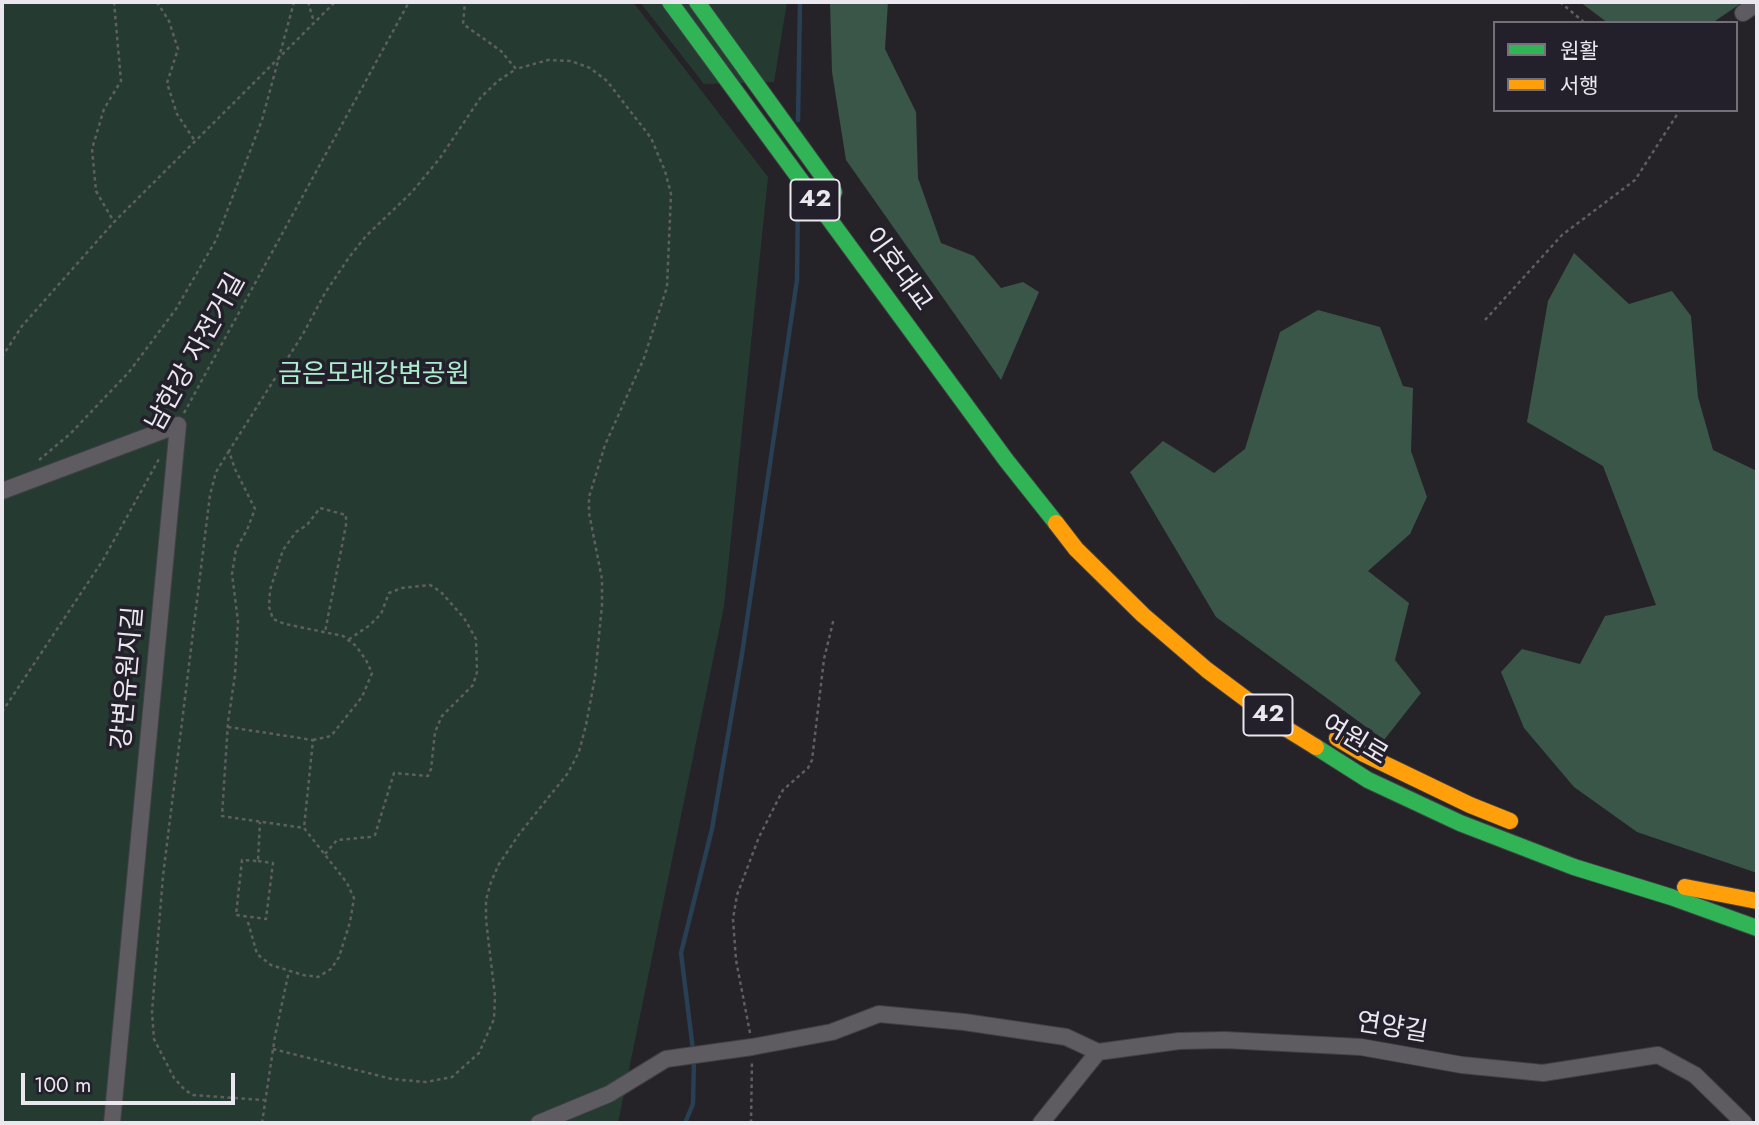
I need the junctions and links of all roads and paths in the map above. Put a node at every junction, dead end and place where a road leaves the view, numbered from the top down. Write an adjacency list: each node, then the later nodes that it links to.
1 (114, 2): 20 (path)
2 (157, 2): 18 (path)
3 (294, 2): 15 (path, 남한강 자전거길)
4 (309, 2): 14 (path)
5 (335, 2): 14 (path)
6 (409, 2): 24 (path, 남한강 자전거길)
7 (465, 2): 16 (path)
8 (670, 2): 23 (highway, 이호대교 / 42)
9 (697, 2): 19 (highway, 42)
10 (1560, 2): 13 (path)
11 (1757, 3): 12 (street)
12 (1743, 13)
13 (1583, 21)
14 (314, 23): 15 (path)
15 (279, 58): 18 (path); 27 (path, 남한강 자전거길)
16 (516, 69): 25 (path); 50 (path)
17 (1680, 112): 21 (path)
18 (195, 141): 20 (path)
19 (841, 201)
20 (114, 222): 22 (path)
21 (1486, 320)
22 (2, 357)
23 (960, 398): 42 (highway, 여원로 / 42)
24 (178, 425): 28 (street); 53 (street, 강변유원지길)
25 (229, 451): 33 (path); 52 (path)
26 (159, 459): 32 (path, 남한강 자전거길)
27 (32, 466)
28 (2, 491)
29 (834, 618): 49 (path)
30 (325, 632): 30 (path); 31 (path)
31 (348, 640): 35 (path); 39 (path)
32 (2, 712)
33 (228, 727): 35 (path); 36 (path)
34 (1322, 729): 37 (highway, 여원로 / 42)
35 (313, 740): 38 (path)
36 (260, 822): 38 (path); 41 (path)
37 (1520, 825)
38 (304, 828): 39 (path)
39 (325, 854): 48 (path)
40 (1607, 860): 42 (highway, 여원로 / 42)
41 (257, 861): 41 (path)
42 (1670, 890): 43 (highway); 44 (highway, 여원로 / 42); 46 (highway, 여원로 / 42); 47 (highway)
43 (1757, 901)
44 (1757, 913)
45 (248, 922): 48 (path)
46 (1757, 928)
47 (1757, 942)
48 (289, 971): 50 (path)
49 (746, 1048): 51 (street); 55 (street); 56 (path)
50 (273, 1049): 52 (path)
51 (1098, 1052): 57 (street); 58 (street, 연양길)
52 (264, 1101): 54 (path)
53 (112, 1123)
54 (262, 1123)
55 (539, 1123)
56 (751, 1123)
57 (1041, 1123)
58 (1744, 1123)

